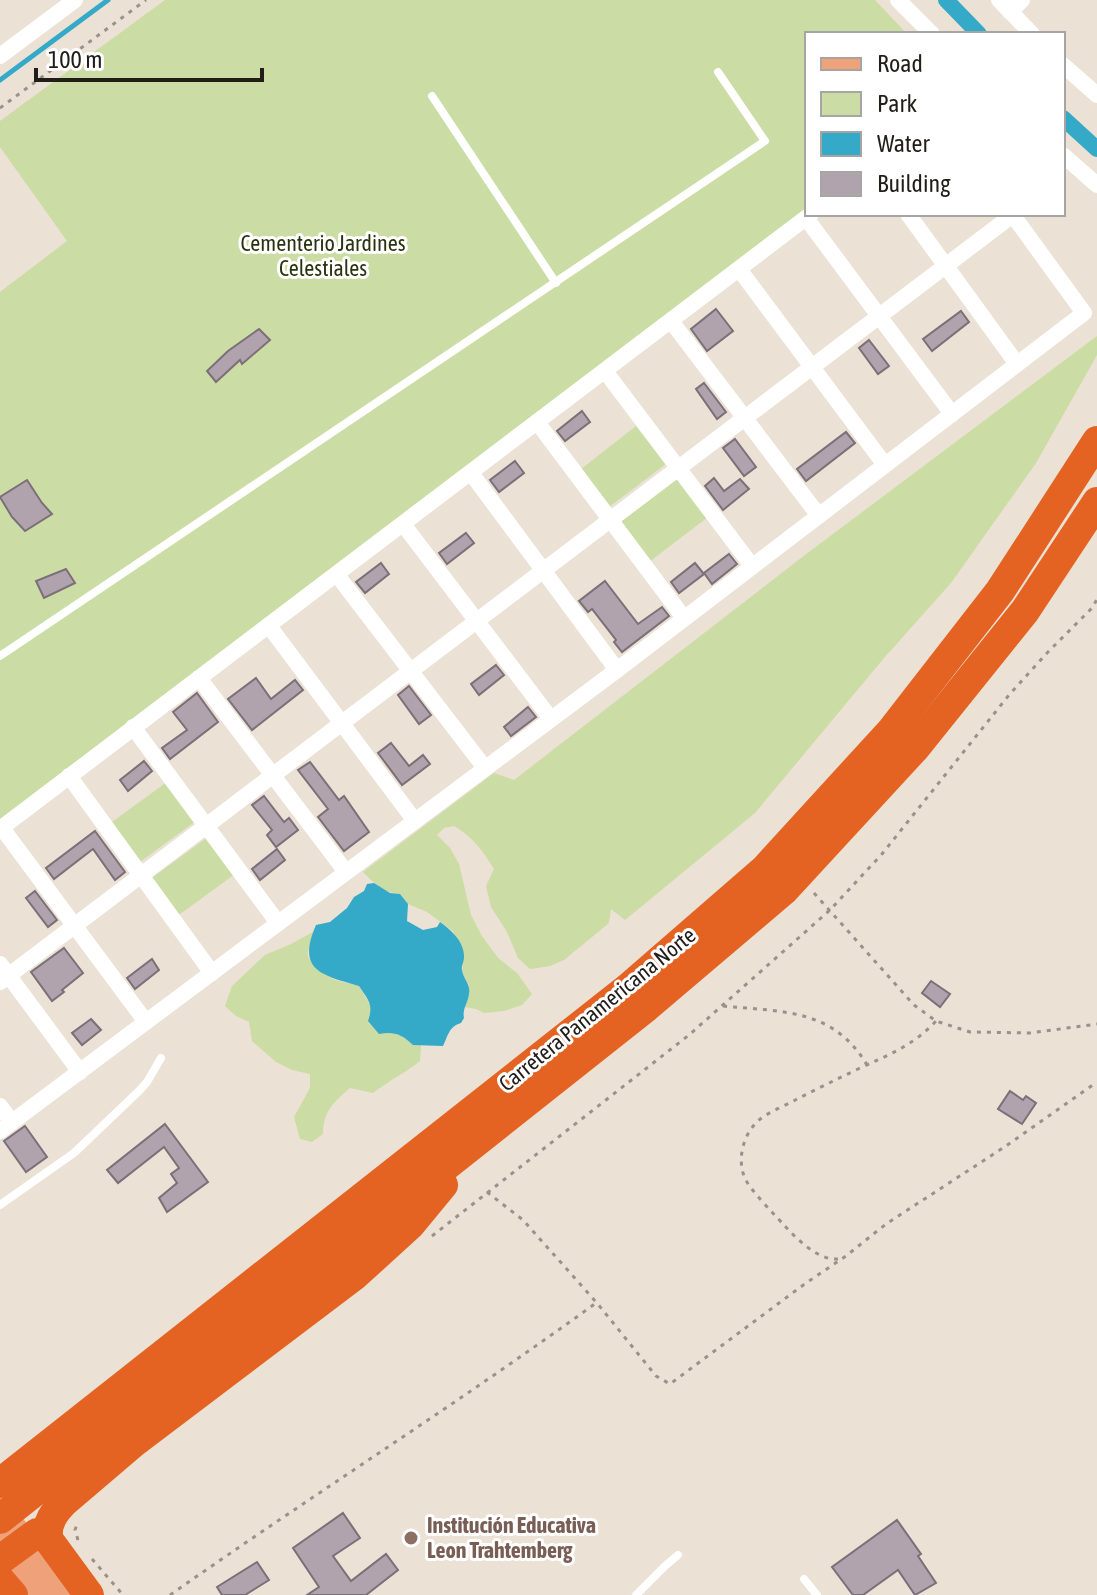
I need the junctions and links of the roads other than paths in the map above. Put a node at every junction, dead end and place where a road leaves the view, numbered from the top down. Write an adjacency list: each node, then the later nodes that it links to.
1 (75, 0): 6 (street)
2 (898, 0): 4 (street)
3 (1010, 4): 5 (street)
4 (930, 32)
5 (1031, 32)
6 (0, 56)
7 (1065, 67): 9 (street)
8 (718, 72): 19 (lane)
9 (1097, 95)
10 (432, 96): 19 (lane)
11 (1065, 157): 12 (street)
12 (1097, 185)
13 (808, 216): 18 (street); 20 (street)
14 (909, 216): 17 (street)
15 (1010, 216): 17 (street)
16 (1014, 216): 22 (street)
17 (946, 266): 20 (street); 22 (street)
18 (739, 269): 21 (street); 23 (street)
19 (556, 283): 42 (lane)
20 (879, 317): 23 (street); 25 (street)
21 (671, 321): 24 (street); 26 (street)
22 (1017, 364): 25 (street)
23 (812, 367): 26 (street); 29 (street)
24 (605, 371): 27 (street); 30 (street)
25 (952, 414): 29 (street)
26 (745, 418): 30 (street); 33 (street)
27 (537, 422): 31 (street); 34 (street)
28 (1097, 441): 68 (highway, Carretera Panamericana Norte)
29 (885, 465): 33 (street)
30 (678, 468): 34 (street); 36 (street)
31 (471, 473): 35 (street); 37 (street)
32 (1097, 502): 66 (highway, Carretera Panamericana Norte)
33 (819, 516): 36 (street)
34 (610, 520): 37 (street); 39 (street)
35 (403, 524): 38 (street); 40 (street)
36 (752, 566): 39 (street)
37 (543, 571): 40 (street); 43 (street)
38 (337, 575): 41 (street); 44 (street)
39 (684, 618): 43 (street)
40 (477, 621): 44 (street); 46 (street)
41 (269, 626): 45 (street); 47 (street)
42 (0, 656)
43 (617, 670): 46 (street)
44 (410, 671): 47 (street); 49 (street)
45 (199, 678): 48 (street); 50 (street)
46 (551, 719): 49 (street)
47 (342, 723): 50 (street); 52 (street)
48 (133, 727): 51 (street); 53 (street)
49 (485, 768): 52 (street)
50 (273, 775): 53 (street); 55 (street)
51 (69, 776): 54 (street); 56 (street)
52 (415, 821): 55 (street)
53 (206, 826): 56 (street); 57 (street)
54 (1, 829): 58 (street)
55 (346, 872): 57 (street)
56 (141, 875): 58 (street); 59 (street)
57 (278, 923): 59 (street)
58 (75, 925): 60 (street); 61 (street)
59 (212, 973): 61 (street)
60 (3, 974): 63 (street)
61 (146, 1022): 63 (street)
62 (161, 1058): 67 (lane)
63 (80, 1072): 65 (street)
64 (0, 1106): 65 (street)
65 (6, 1127)
66 (488, 1133): 70 (highway, Carretera Panamericana Norte); 71 (highway)
67 (0, 1205)
68 (0, 1483)
69 (0, 1509): 76 (main road)
70 (0, 1519)
71 (48, 1539): 74 (highway); 78 (highway)
72 (0, 1544): 76 (main road)
73 (678, 1555): 79 (lane)
74 (0, 1560)
75 (804, 1579): 80 (lane)
76 (25, 1585): 77 (main road)
77 (63, 1595)
78 (89, 1595)
79 (636, 1595)
80 (817, 1595)

